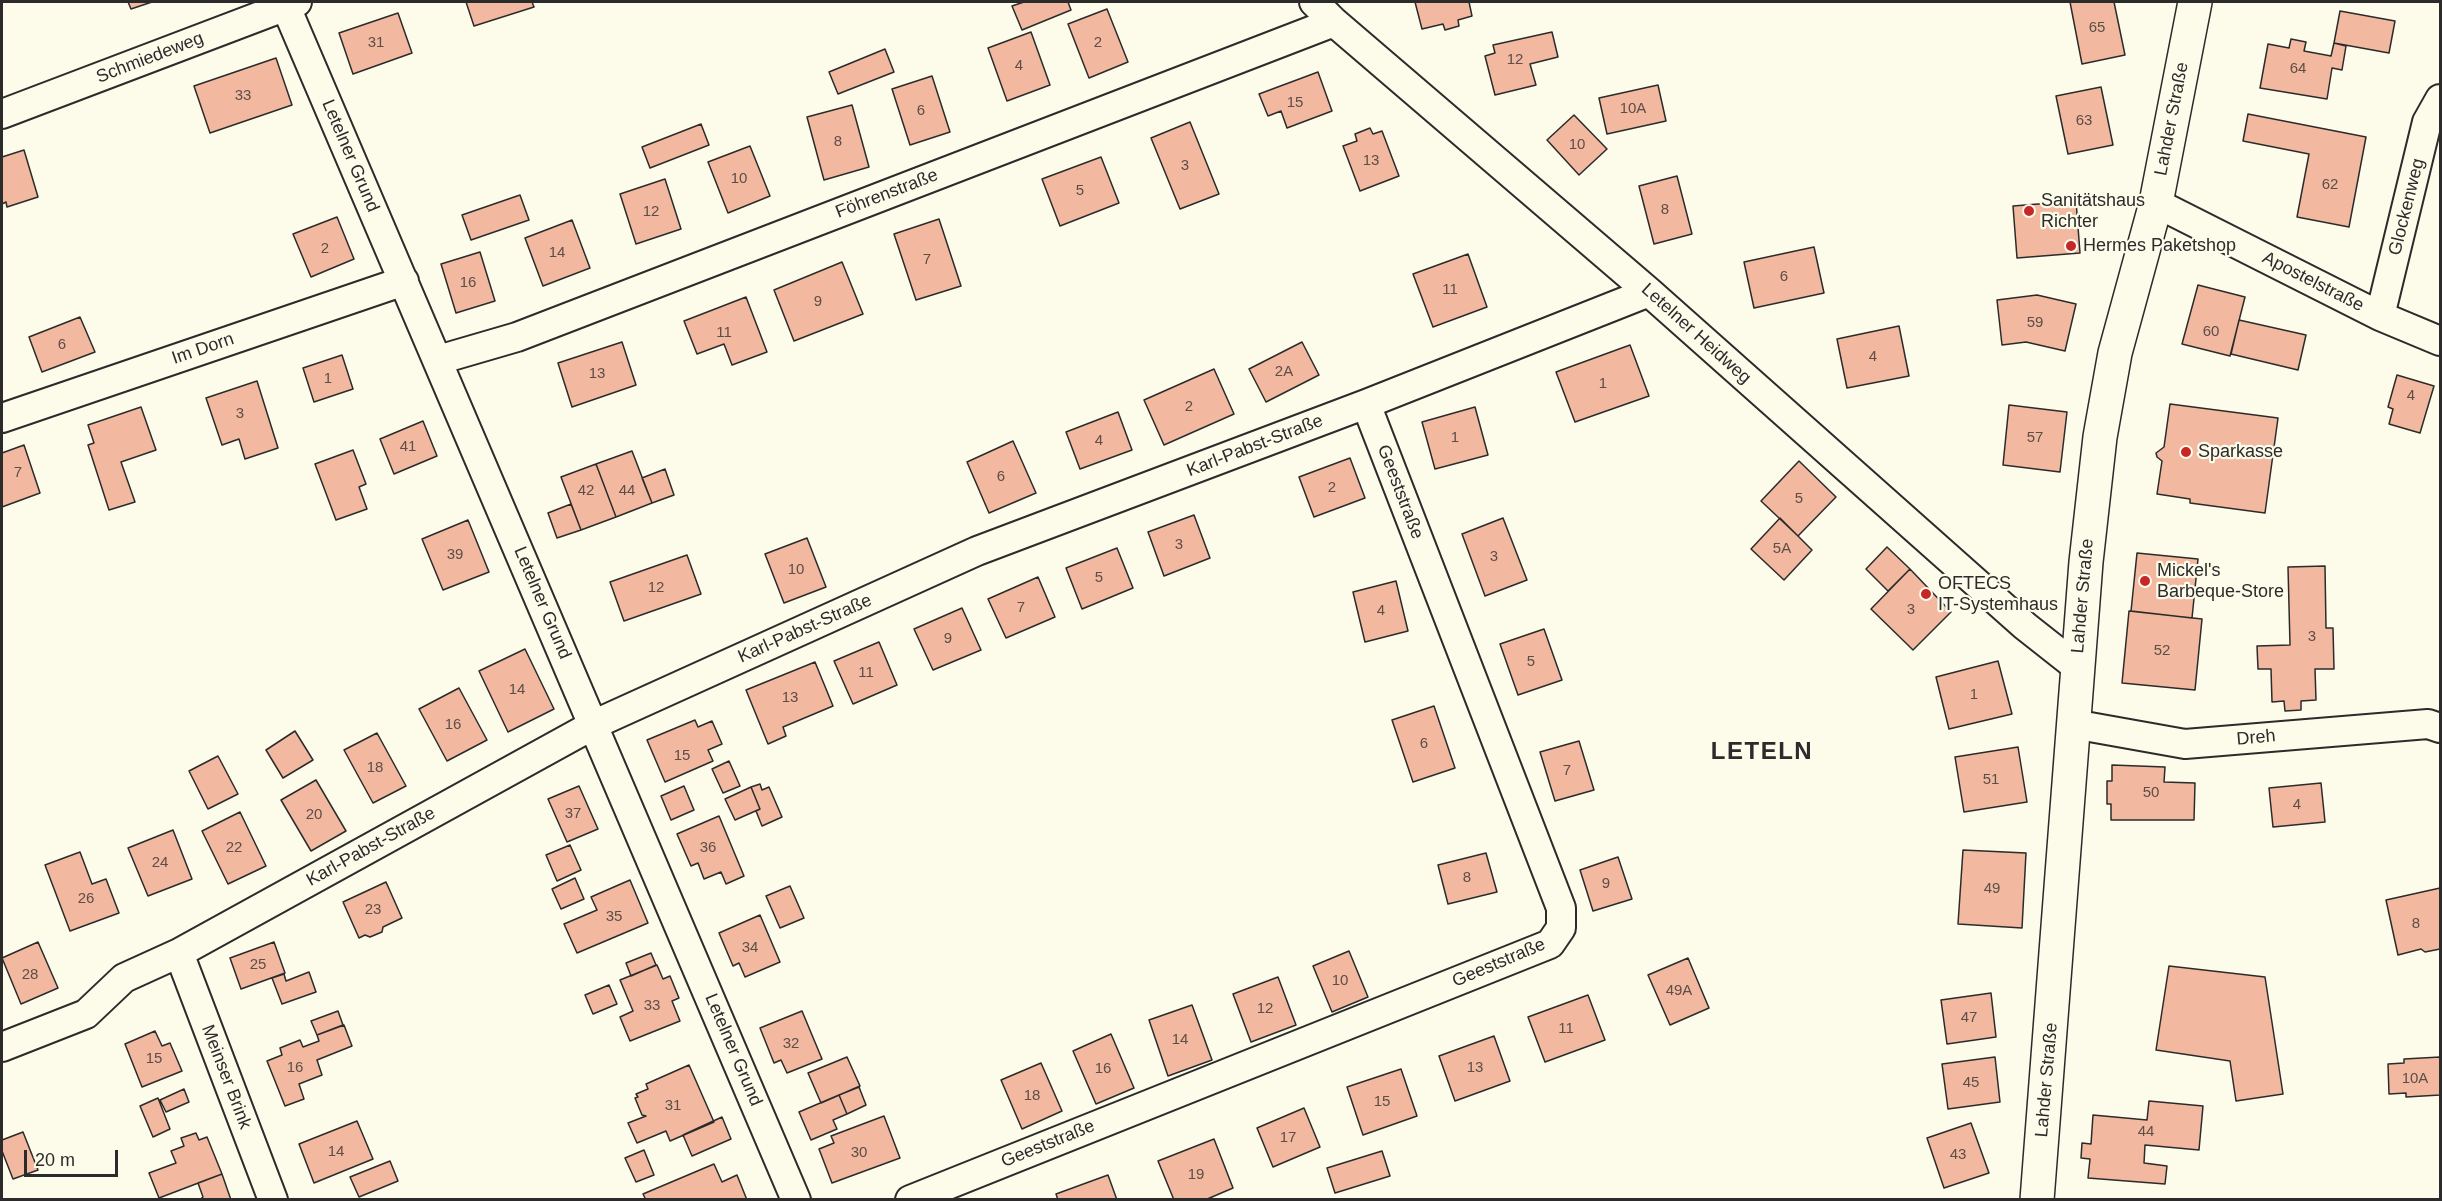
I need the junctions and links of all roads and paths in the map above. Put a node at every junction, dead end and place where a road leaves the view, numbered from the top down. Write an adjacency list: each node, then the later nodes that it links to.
1 (1314, 2): 4 (street, Letelner Heidweg)
2 (2195, 2): 7 (street, Lahder Straße)
3 (292, 4): 6 (street, Schmiedeweg); 8 (street, Letelner Grund)
4 (1334, 22): 9 (street, Letelner Heidweg); 12 (street, Föhrenstraße)
5 (2440, 99): 10 (street, Glockenweg)
6 (2, 114)
7 (2156, 203): 10 (street, Apostelstraße); 15 (street, Lahder Straße)
8 (404, 281): 12 (street, Letelner Grund); 14 (street, Im Dorn)
9 (1649, 292): 13 (street, Karl-Pabst-Straße); 15 (street, Letelner Heidweg)
10 (2380, 316): 11 (street, Apostelstraße)
11 (2440, 340)
12 (438, 360): 16 (street, Letelner Grund)
13 (1366, 404): 16 (street, Karl-Pabst-Straße); 23 (street, Geeststraße)
14 (2, 417)
15 (2077, 667): 17 (street, Lahder Straße)
16 (595, 724): 19 (street, Karl-Pabst-Straße); 22 (street, Letelner Grund)
17 (2073, 724): 18 (street, Dreh); 24 (street, Lahder Straße)
18 (2440, 728)
19 (179, 953): 20 (street, Karl-Pabst-Straße); 21 (street, Meinser Brink)
20 (2, 1047)
21 (273, 1200)
22 (796, 1200)
23 (910, 1200)
24 (2037, 1200)

